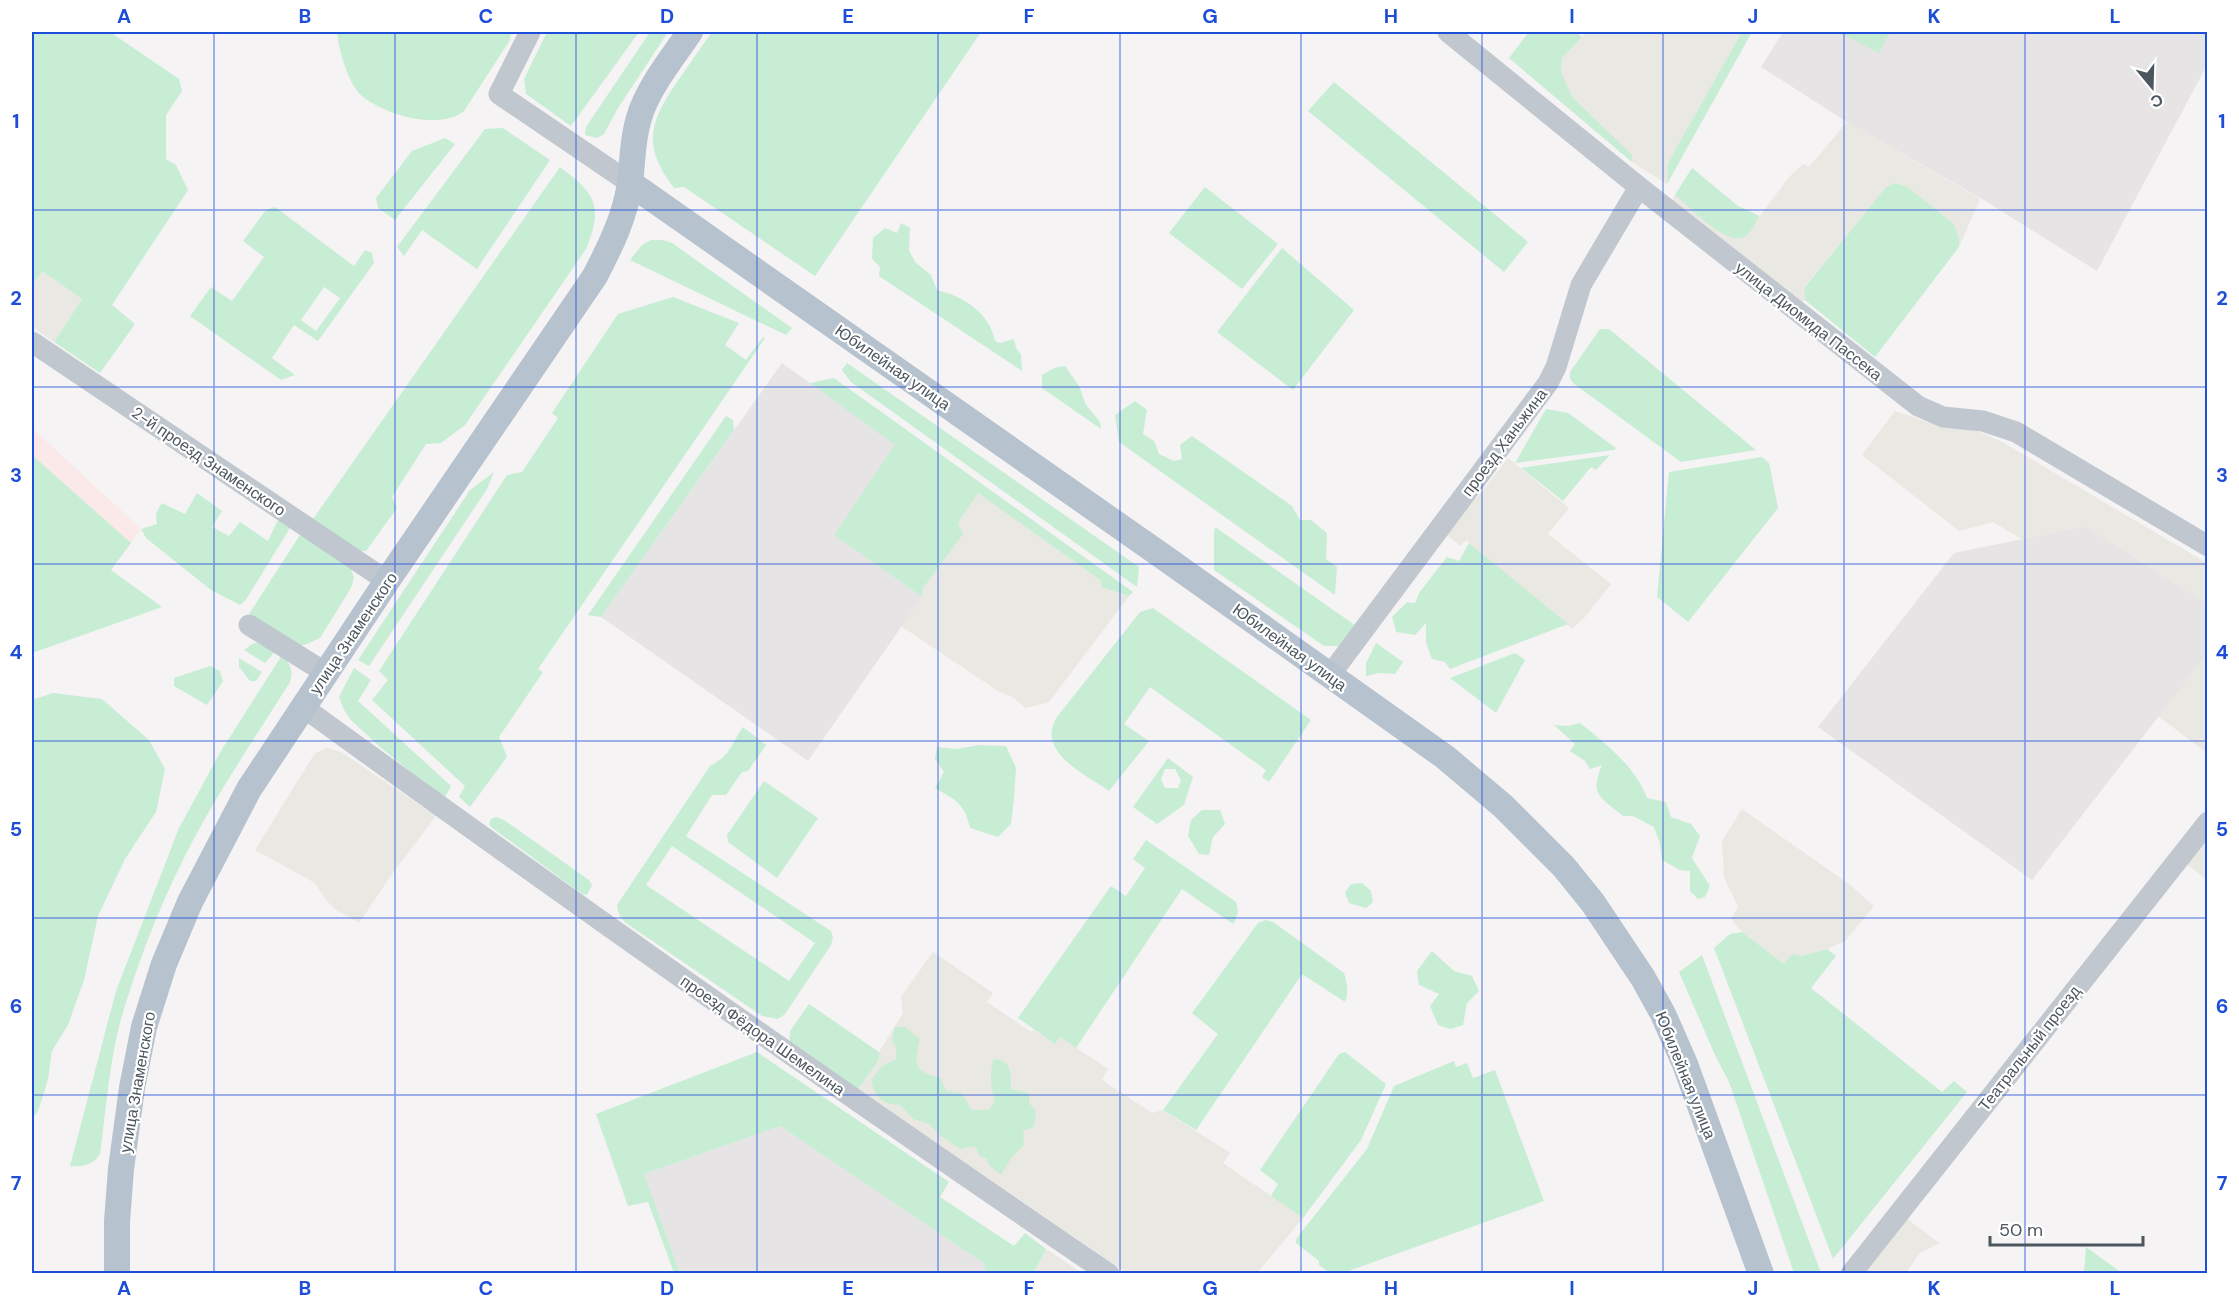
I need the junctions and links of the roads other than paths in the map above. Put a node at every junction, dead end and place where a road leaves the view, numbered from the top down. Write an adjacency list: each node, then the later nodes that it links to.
1 (530, 32): 4 (street)
2 (690, 32): 4 (main road, улица Знаменского)
3 (1448, 32): 5 (street, улица Диомида Пассека)
4 (630, 183): 8 (main road, улица Знаменского); 11 (main road, Юбилейная улица)
5 (1639, 187): 7 (street, улица Диомида Пассека); 11 (street, проезд Ханьжина)
6 (32, 342): 8 (street, 2-й проезд Знаменского)
7 (2208, 546)
8 (387, 581): 10 (main road, улица Знаменского)
9 (249, 625): 10 (street)
10 (326, 674): 12 (main road, улица Знаменского)
11 (1330, 675): 16 (main road, Юбилейная улица)
12 (303, 707): 14 (main road, улица Знаменского); 15 (street, проезд Фёдора Шемелина)
13 (2208, 822): 17 (street, Театральный проезд)
14 (117, 1274)
15 (1109, 1274)
16 (1761, 1274)
17 (1851, 1274)

